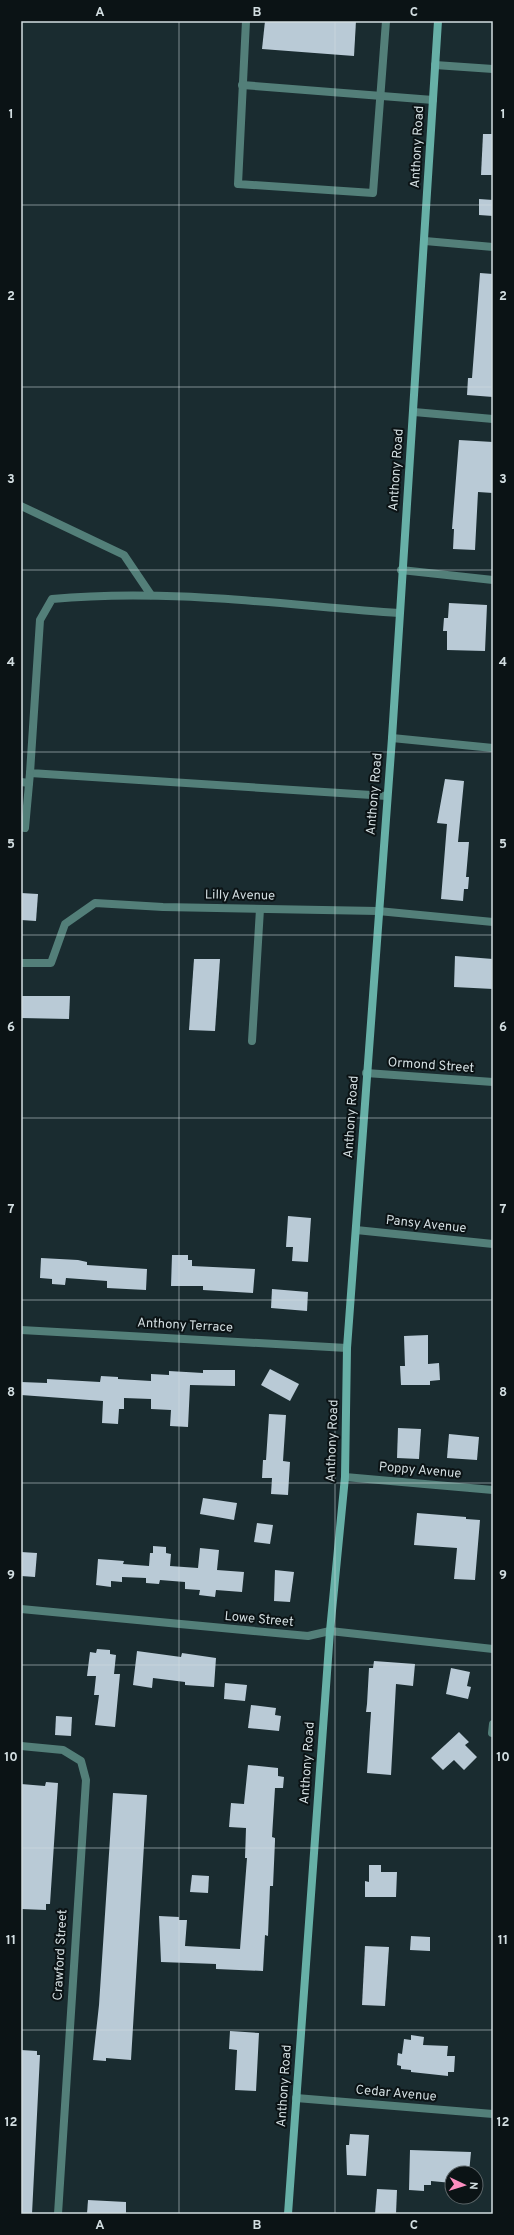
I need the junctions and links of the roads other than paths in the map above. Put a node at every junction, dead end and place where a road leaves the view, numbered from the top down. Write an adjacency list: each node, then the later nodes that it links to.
1 (246, 21): 6 (street)
2 (386, 21): 7 (street)
3 (438, 21): 4 (street, Anthony Road)
4 (435, 65): 5 (street); 8 (street, Anthony Road)
5 (493, 69)
6 (242, 85): 7 (street); 7 (street)
7 (382, 97): 8 (street)
8 (433, 100): 9 (street, Anthony Road)
9 (425, 241): 10 (street); 11 (street, Anthony Road)
10 (493, 247)
11 (414, 412): 12 (street); 14 (street, Anthony Road)
12 (493, 418)
13 (21, 506): 16 (street)
14 (402, 570): 15 (street); 17 (street, Anthony Road)
15 (493, 580)
16 (150, 595): 17 (street); 20 (street)
17 (399, 613): 18 (street, Anthony Road)
18 (392, 738): 19 (street); 22 (street, Anthony Road)
19 (493, 748)
20 (30, 773): 21 (street); 22 (street)
21 (25, 782): 23 (street)
22 (387, 796): 25 (street, Anthony Road)
23 (21, 827)
24 (260, 909): 25 (street, Lilly Avenue); 27 (street, Lilly Avenue); 28 (street)
25 (378, 911): 26 (street, Lilly Avenue); 29 (street, Anthony Road)
26 (493, 922)
27 (21, 963)
28 (252, 1041)
29 (366, 1073): 30 (street, Ormond Street); 31 (street, Anthony Road)
30 (493, 1082)
31 (356, 1230): 32 (street, Pansy Avenue); 34 (street, Anthony Road)
32 (493, 1244)
33 (21, 1330): 34 (street, Anthony Terrace)
34 (347, 1348): 35 (street, Anthony Road)
35 (345, 1477): 36 (street, Poppy Avenue); 38 (street, Anthony Road)
36 (493, 1490)
37 (21, 1609): 38 (street, Lowe Street)
38 (330, 1631): 39 (street, Lowe Street); 43 (street, Anthony Road)
39 (493, 1649)
40 (493, 1724): 41 (street)
41 (492, 1733)
42 (21, 1746): 45 (street, Crawford Street)
43 (296, 2098): 44 (street, Cedar Avenue); 46 (street, Anthony Road)
44 (493, 2114)
45 (58, 2214)
46 (288, 2214)

